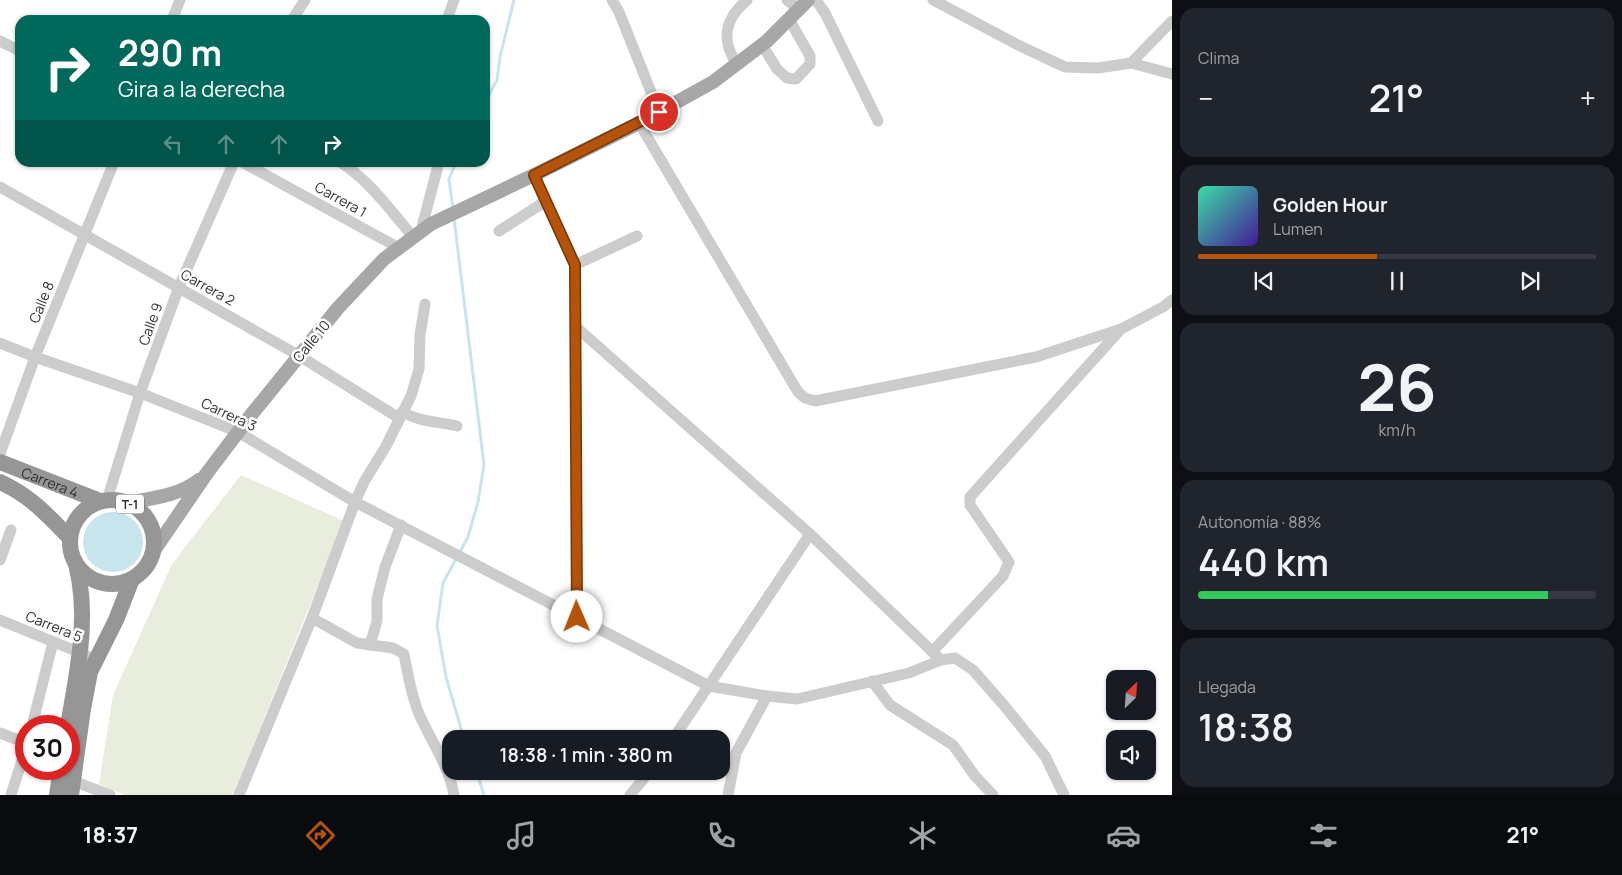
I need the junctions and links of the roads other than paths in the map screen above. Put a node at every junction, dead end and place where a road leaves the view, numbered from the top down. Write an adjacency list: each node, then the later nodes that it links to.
1 (180, 0): 10 (street)
2 (305, 0): 11 (street)
3 (612, 0): 21 (street)
4 (747, 0): 18 (street)
5 (787, 0): 9 (street)
6 (816, 0): 22 (street)
7 (933, 0): 19 (street)
8 (452, 1): 12 (street)
9 (803, 4): 13 (main road, Calle 10)
10 (174, 15)
11 (295, 15)
12 (448, 15)
13 (789, 19): 16 (main road, Calle 10); 16 (street)
14 (1172, 20): 19 (street)
15 (0, 41): 17 (street)
16 (762, 45): 18 (main road, Calle 10)
17 (15, 48)
18 (737, 64): 21 (main road, Calle 10)
19 (1131, 64): 20 (street)
20 (1172, 74)
21 (659, 112): 23 (main road, Calle 10)
22 (878, 121)
23 (639, 123): 29 (main road, Calle 10); 42 (street)
24 (112, 167): 34 (street, Calle 8)
25 (232, 167): 38 (street, Calle 9)
26 (251, 167): 36 (street, Carrera 1)
27 (351, 167): 32 (street)
28 (438, 167): 32 (street)
29 (534, 175): 31 (street); 32 (main road, Calle 10)
30 (0, 187): 34 (street, Carrera 2)
31 (546, 201): 33 (street); 37 (street)
32 (421, 231): 36 (main road, Calle 10)
33 (499, 231)
34 (84, 235): 38 (street, Carrera 2); 45 (street, Calle 8)
35 (637, 236): 37 (street)
36 (399, 248): 44 (main road, Calle 10)
37 (575, 265): 41 (street)
38 (179, 287): 44 (street, Carrera 2); 46 (street, Calle 9)
39 (1172, 300): 42 (street)
40 (425, 304): 47 (street)
41 (575, 326): 59 (street); 65 (street)
42 (1121, 329): 70 (street)
43 (0, 343): 45 (street, Carrera 3)
44 (298, 355): 47 (street, Carrera 2); 49 (main road, Calle 10)
45 (36, 357): 46 (street, Carrera 3); 50 (street, Calle 8)
46 (140, 393): 49 (street, Carrera 3); 54 (street, Calle 9)
47 (401, 415): 48 (street, Carrera 2); 55 (street)
48 (457, 426)
49 (238, 432): 52 (main road, Calle 10); 55 (street, Carrera 3)
50 (0, 454)
51 (0, 462): 54 (highway, Carrera 4 / T-1)
52 (207, 473): 56 (main road, Calle 10); 61 (main road, Calle 10)
53 (0, 482): 60 (highway, Carrera 4)
54 (103, 501): 56 (highway, T-1); 60 (highway, T-1)
55 (355, 502): 57 (street, Carrera 3); 66 (street)
56 (128, 503): 61 (highway, T-1)
57 (401, 525): 65 (street, Carrera 3); 69 (street)
58 (12, 530): 62 (street)
59 (810, 534): 70 (street); 75 (street)
60 (70, 538): 63 (highway)
61 (153, 552): 64 (highway)
62 (0, 560)
63 (75, 562): 64 (highway); 71 (highway)
64 (132, 579): 72 (highway)
65 (577, 617): 75 (street, Carrera 3)
66 (312, 618): 69 (street); 90 (street)
67 (0, 620): 68 (street, Carrera 5)
68 (53, 642): 71 (street, Carrera 5); 77 (street)
69 (370, 645): 91 (street)
70 (932, 652): 73 (street)
71 (80, 653): 72 (street, Carrera 5); 78 (highway)
72 (97, 658): 79 (highway)
73 (942, 660): 74 (street, Carrera 3); 95 (street)
74 (872, 681): 76 (street, Carrera 3); 94 (street)
75 (709, 686): 76 (street, Carrera 3); 80 (street)
76 (767, 696): 93 (street)
77 (35, 715)
78 (70, 715)
79 (80, 722)
80 (679, 730)
81 (0, 734): 82 (street)
82 (15, 739)
83 (16, 780): 87 (street)
84 (60, 780): 88 (highway)
85 (642, 780): 92 (street)
86 (72, 788): 89 (street)
87 (11, 795)
88 (58, 795)
89 (110, 795)
90 (239, 795)
91 (454, 795)
92 (630, 795)
93 (728, 795)
94 (993, 795)
95 (1064, 795)

